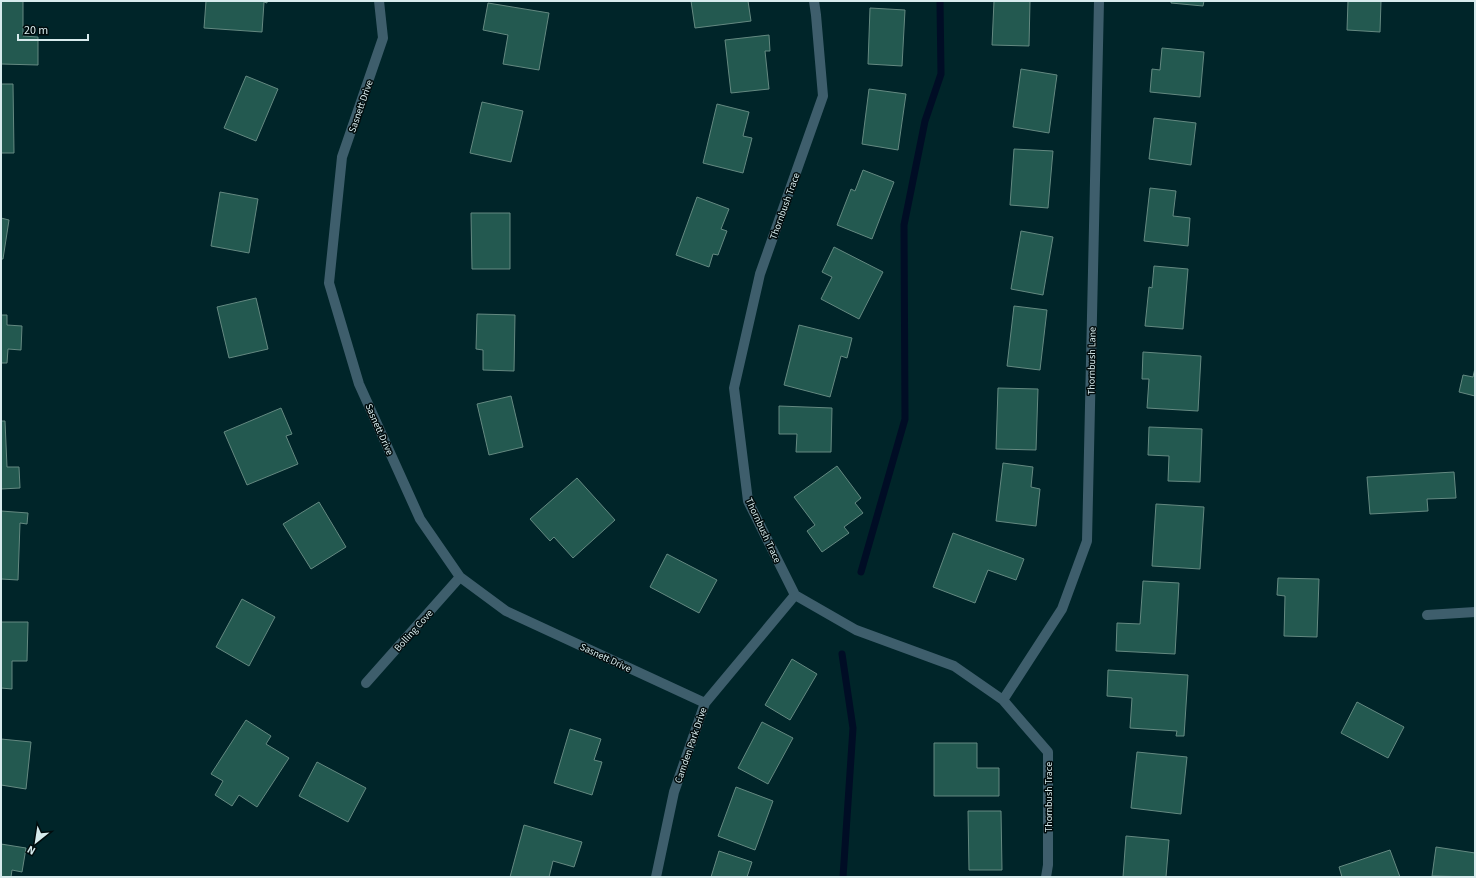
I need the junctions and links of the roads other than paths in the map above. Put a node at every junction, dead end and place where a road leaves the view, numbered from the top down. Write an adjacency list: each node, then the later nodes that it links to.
1 (379, 1): 4 (street, Sasnett Drive)
2 (814, 1): 5 (street, Thornbush Trace)
3 (1099, 1): 9 (street, Thornbush Lane)
4 (460, 577): 8 (street, Bolling Cove); 10 (street, Sasnett Drive)
5 (795, 595): 9 (street, Thornbush Trace); 10 (street, Camden Park Drive)
6 (1475, 612): 7 (street)
7 (1427, 614)
8 (366, 683)
9 (1003, 700): 12 (street, Thornbush Trace)
10 (705, 703): 11 (street, Camden Park Drive)
11 (656, 877)
12 (1046, 877)

